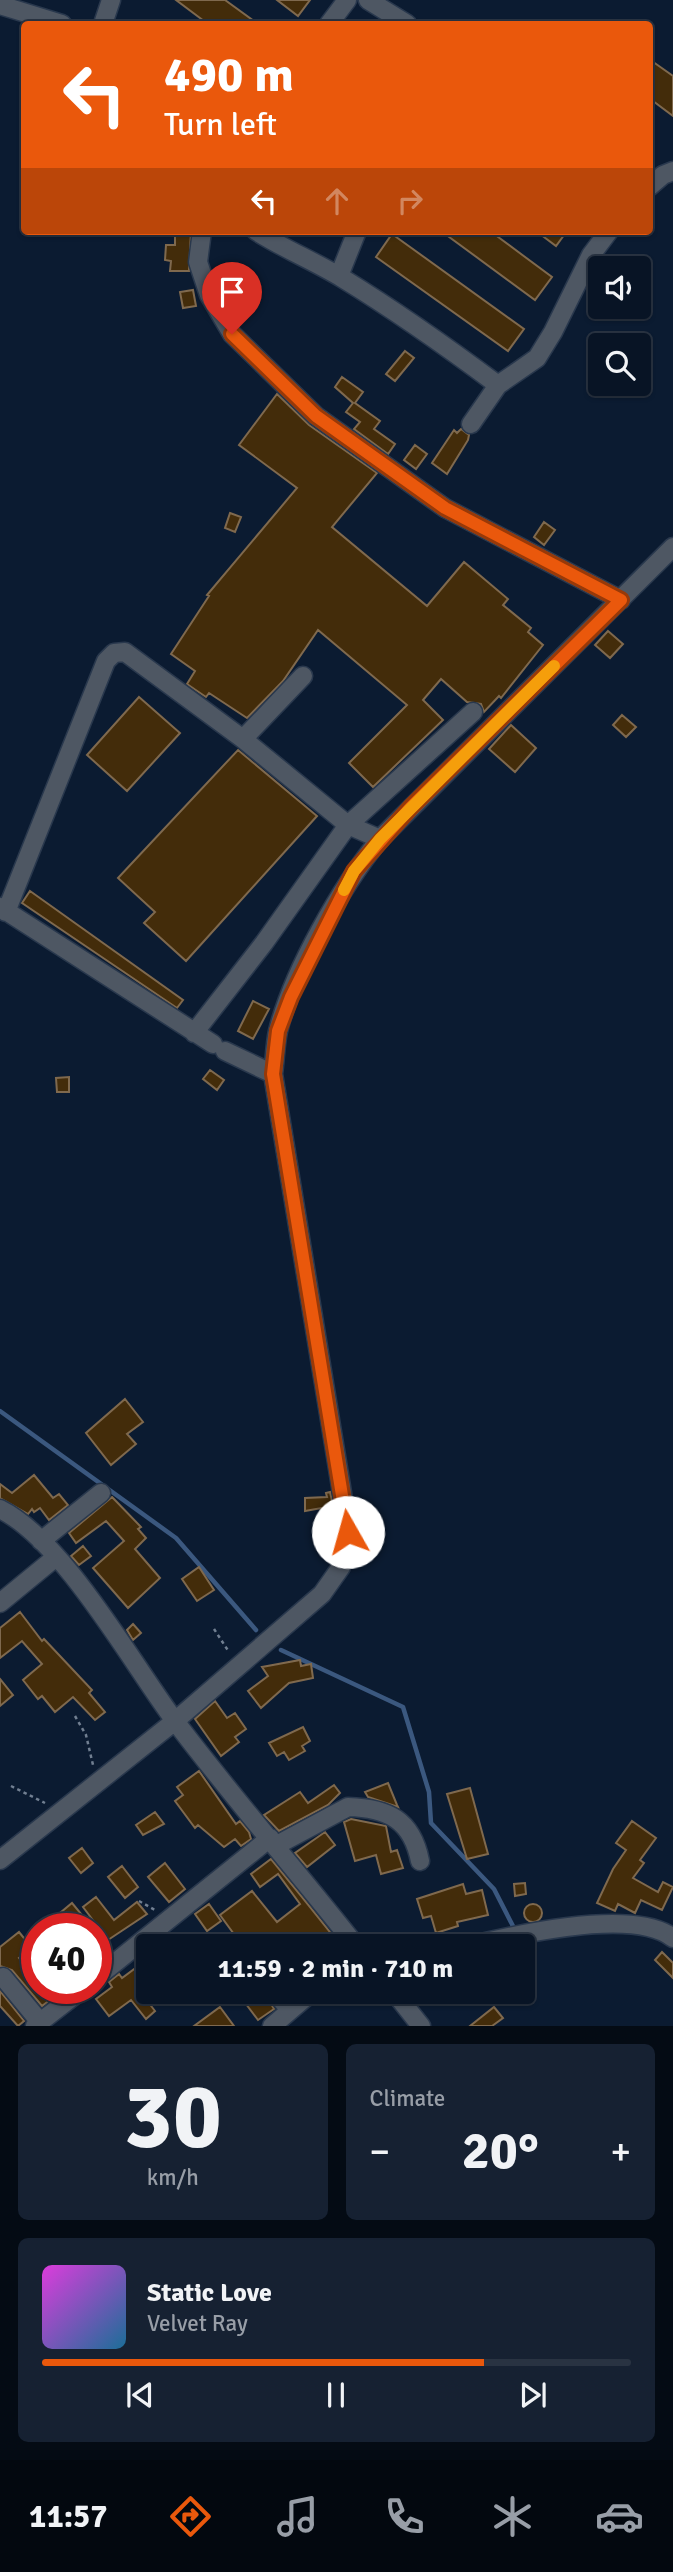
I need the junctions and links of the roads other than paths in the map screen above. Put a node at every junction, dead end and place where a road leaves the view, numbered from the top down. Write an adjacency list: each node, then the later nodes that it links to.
1 (111, 0): 6 (street)
2 (347, 0): 7 (street)
3 (368, 0): 8 (street)
4 (0, 5): 5 (street)
5 (52, 21)
6 (104, 21)
7 (331, 21)
8 (402, 21)
9 (673, 171): 10 (street)
10 (653, 184)
11 (201, 235): 19 (street)
12 (262, 235): 15 (street)
13 (355, 235): 15 (street)
14 (606, 235): 16 (street)
15 (339, 276): 16 (street)
16 (498, 385): 17 (street)
17 (471, 424)
18 (673, 547): 19 (street)
19 (621, 600): 24 (street)
20 (303, 676): 22 (street)
21 (473, 712): 23 (street)
22 (243, 739): 23 (street); 25 (street)
23 (348, 825): 24 (street); 26 (street)
24 (380, 839): 27 (street)
25 (3, 909): 26 (street)
26 (194, 1033): 27 (street)
27 (273, 1074): 33 (street)
28 (101, 1493): 30 (street)
29 (0, 1509): 30 (street)
30 (41, 1541): 31 (street)
31 (56, 1557): 32 (street); 33 (street)
32 (0, 1603)
33 (175, 1721): 34 (street); 35 (street)
34 (273, 1842): 36 (street); 37 (street); 40 (street)
35 (0, 1860)
36 (420, 1861)
37 (346, 1934)
38 (517, 1934): 39 (street)
39 (673, 1938)
40 (112, 1966)
41 (4, 1976): 47 (street)
42 (64, 2004): 47 (street)
43 (285, 2004): 46 (street)
44 (297, 2004): 46 (street)
45 (404, 2004): 49 (street)
46 (290, 2010): 48 (street)
47 (38, 2024)
48 (272, 2026)
49 (421, 2026)

